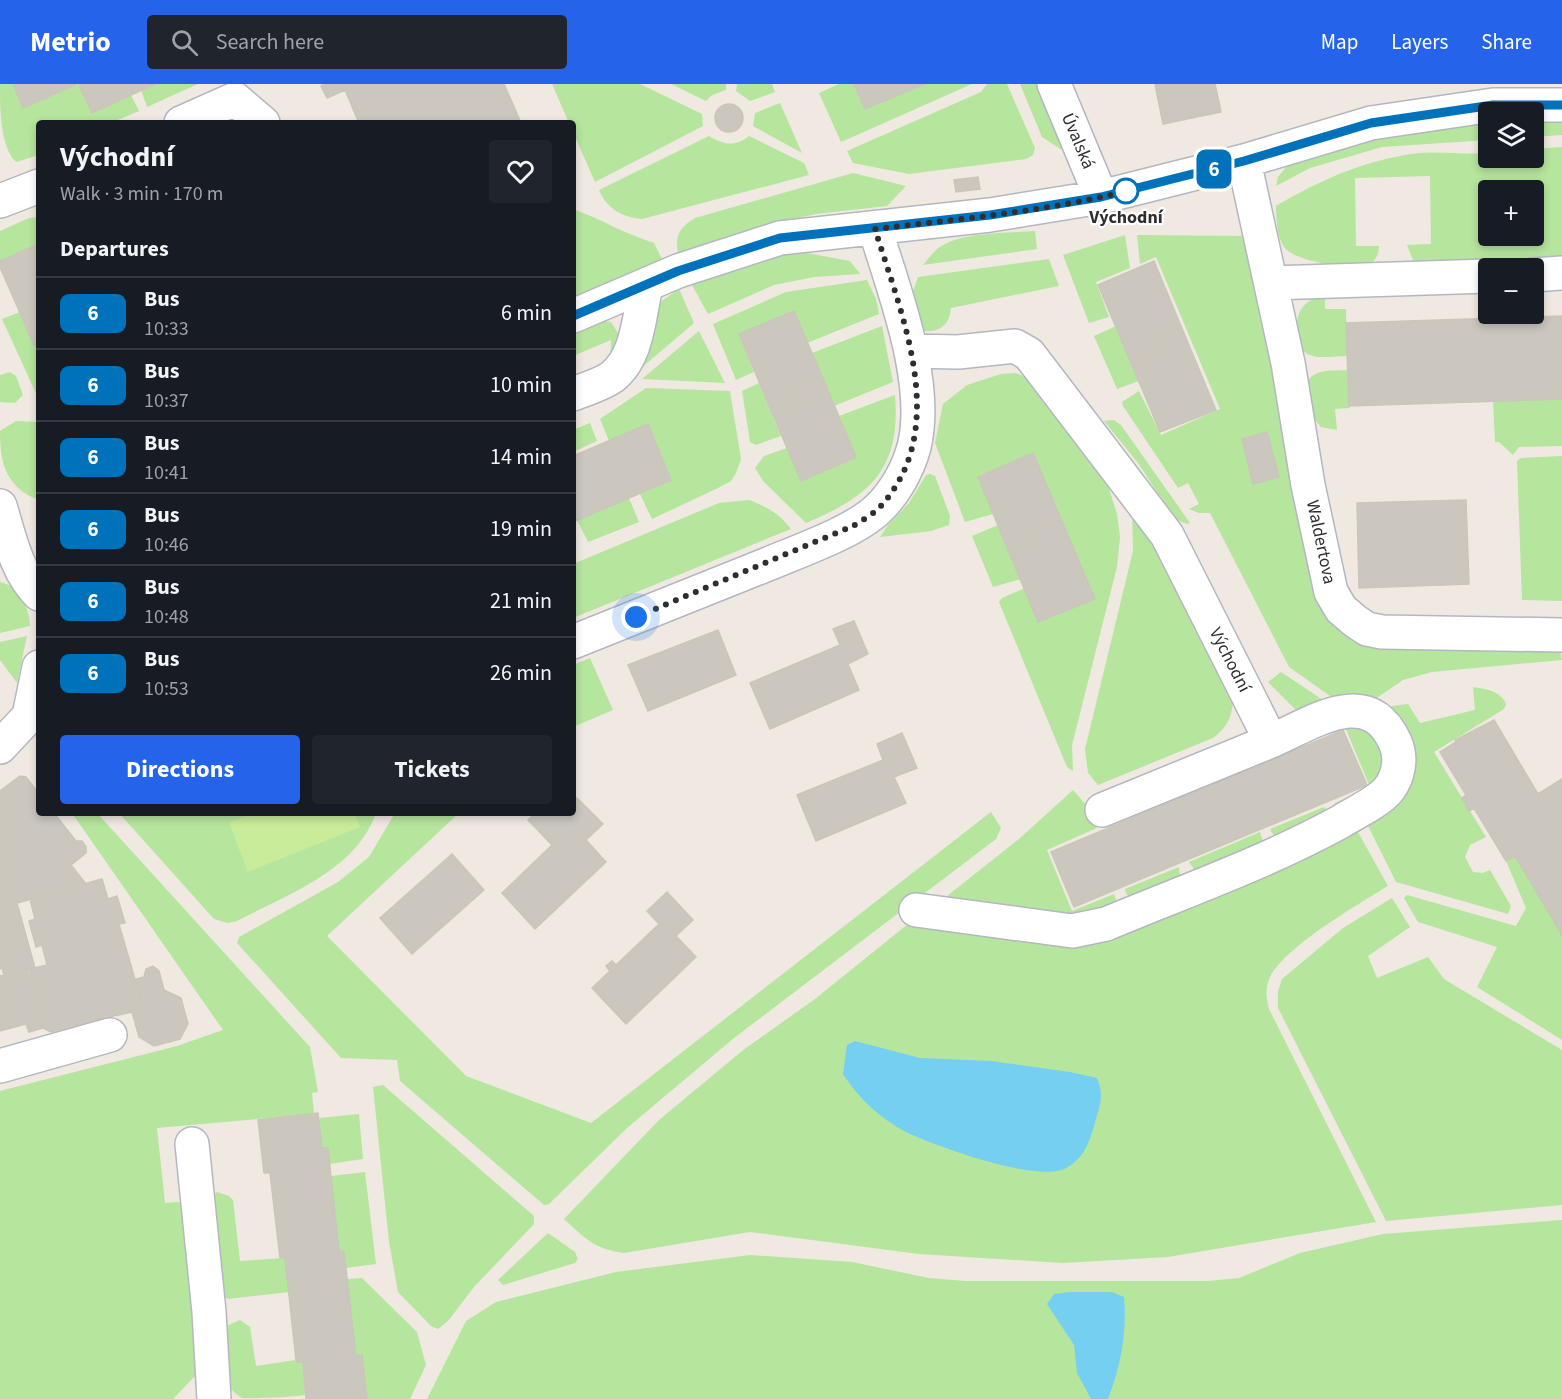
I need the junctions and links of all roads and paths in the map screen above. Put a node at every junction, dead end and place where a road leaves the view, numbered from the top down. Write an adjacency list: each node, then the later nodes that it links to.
1 (1054, 84): 7 (street, Úvalská)
2 (1541, 98): 5 (street)
3 (188, 120): 4 (street)
4 (260, 120)
5 (1244, 161): 7 (street); 13 (street, Waldertova)
6 (36, 187): 8 (street)
7 (1101, 197): 9 (street)
8 (0, 201)
9 (875, 229): 14 (street); 16 (street)
10 (1562, 273): 11 (street)
11 (1544, 274)
12 (1478, 276): 13 (street)
13 (1271, 283): 21 (street, Waldertova)
14 (646, 286): 15 (street); 17 (street)
15 (576, 315)
16 (911, 351): 22 (street); 24 (street, Východní)
17 (576, 393)
18 (0, 506): 19 (street)
19 (17, 546): 20 (street)
20 (36, 590)
21 (1562, 635)
22 (576, 641)
23 (36, 682): 25 (street)
24 (1271, 741): 26 (street); 27 (street)
25 (0, 747)
26 (1102, 810)
27 (916, 910)
28 (110, 1035): 29 (street)
29 (0, 1066)
30 (192, 1144): 31 (street)
31 (214, 1399)

